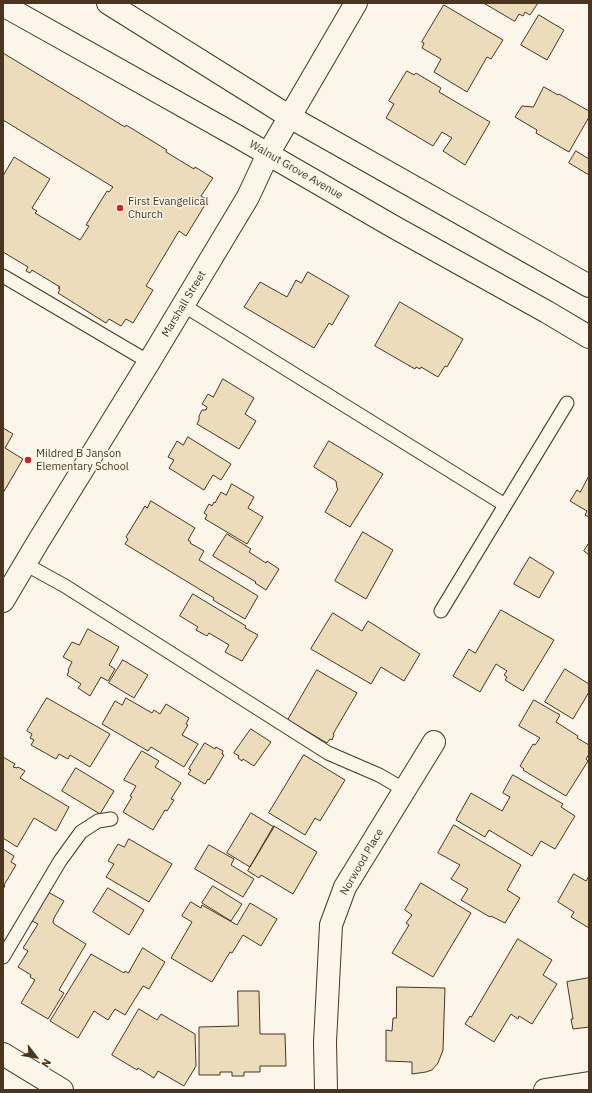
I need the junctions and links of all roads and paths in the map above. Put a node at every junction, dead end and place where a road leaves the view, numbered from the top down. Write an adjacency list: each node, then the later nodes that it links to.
1 (108, 3): 4 (main road)
2 (356, 3): 4 (main road, Marshall Street)
3 (3, 5): 5 (main road, Walnut Grove Avenue)
4 (290, 117): 5 (main road, Marshall Street); 7 (main road)
5 (268, 154): 8 (main road, Marshall Street); 9 (main road, Walnut Grove Avenue)
6 (3, 276): 10 (lane)
7 (589, 286)
8 (183, 305): 10 (main road, Marshall Street); 12 (lane)
9 (589, 337)
10 (149, 362): 13 (main road, Marshall Street)
11 (567, 403): 12 (lane)
12 (505, 505): 15 (lane)
13 (25, 564): 14 (main road, Marshall Street); 17 (lane)
14 (3, 601)
15 (442, 611)
16 (434, 742): 17 (main road, Norwood Place)
17 (405, 790): 23 (main road, Norwood Place)
18 (111, 819): 19 (lane)
19 (3, 957)
20 (3, 1054): 22 (main road)
21 (589, 1083): 24 (main road)
22 (62, 1090)
23 (326, 1090)
24 (545, 1090)

